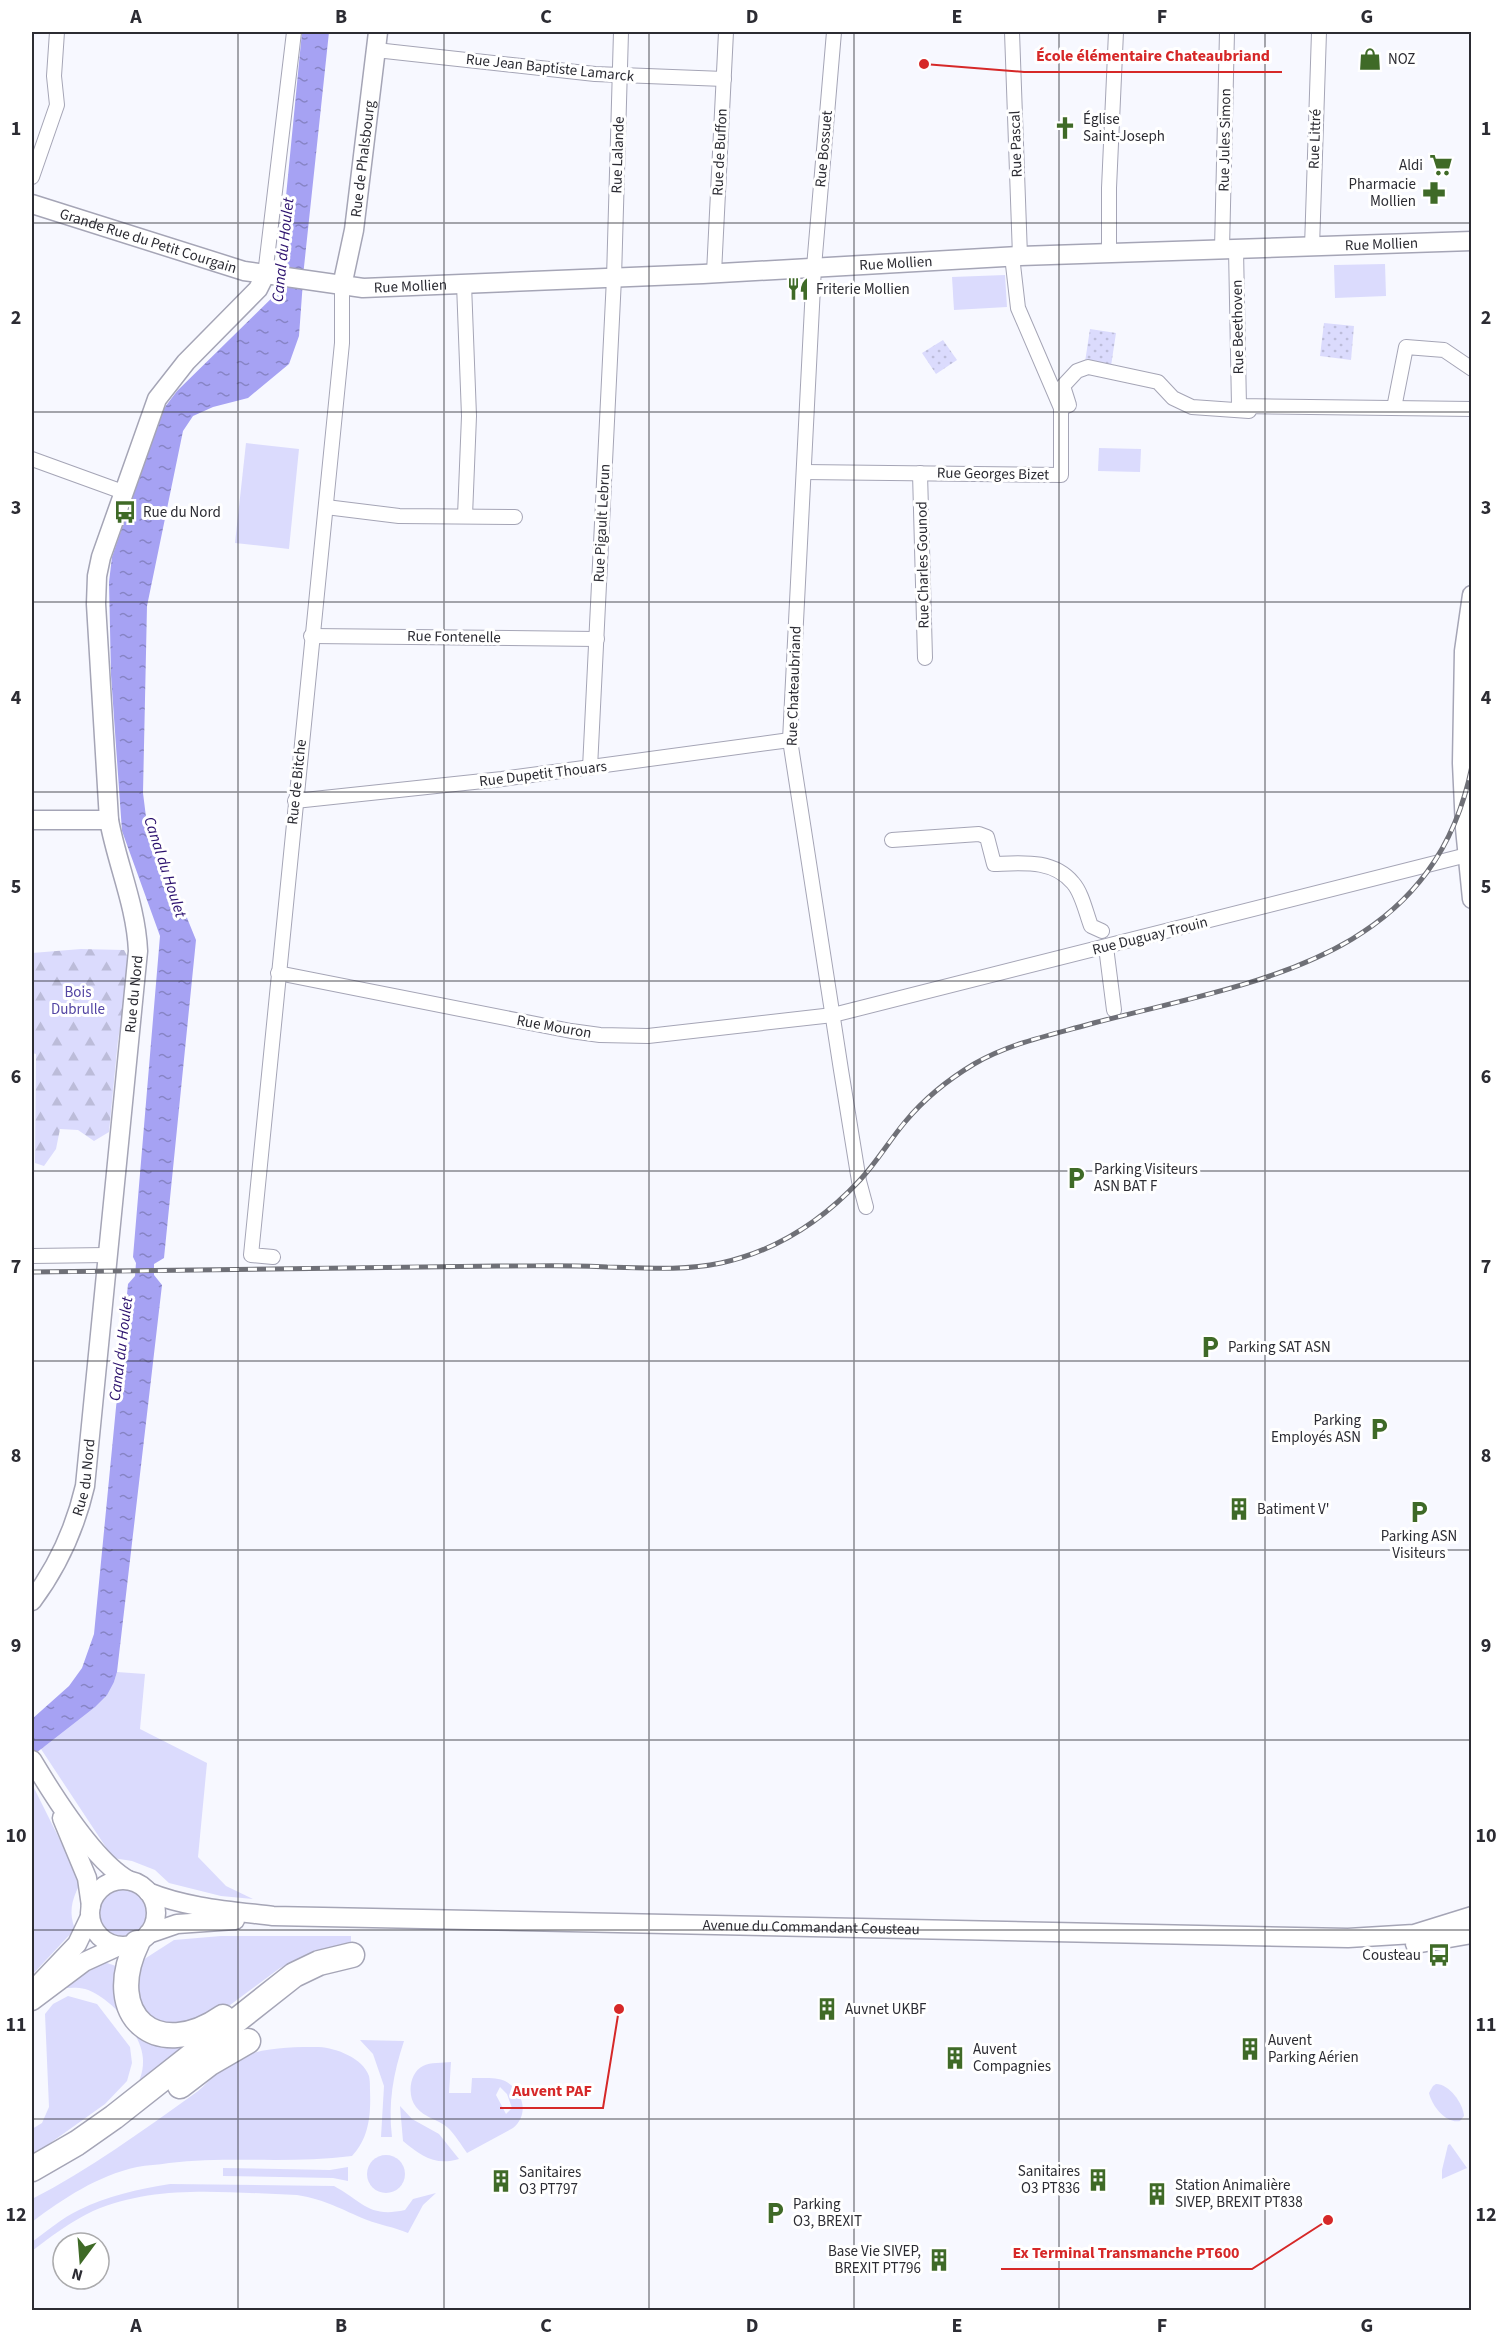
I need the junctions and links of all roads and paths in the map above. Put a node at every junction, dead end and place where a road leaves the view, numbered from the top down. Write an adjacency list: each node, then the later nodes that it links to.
1 (57, 32): 14 (street)
2 (294, 32): 23 (street)
3 (378, 32): 11 (street, Rue de Phalsbourg)
4 (621, 32): 12 (street, Rue Lalande)
5 (726, 32): 13 (street, Rue de Buffon)
6 (834, 32): 21 (street, Rue Bossuet)
7 (1012, 32): 20 (street, Rue Pascal)
8 (1116, 32): 19 (street)
9 (1227, 32): 18 (street, Rue Jules Simon)
10 (1319, 32): 17 (street, Rue Littré)
11 (376, 50): 12 (street, Rue Jean Baptiste Lamarck); 27 (street, Rue de Phalsbourg)
12 (620, 76): 13 (street, Rue Jean Baptiste Lamarck); 24 (street, Rue Lalande)
13 (724, 80): 22 (street, Rue de Buffon)
14 (32, 177)
15 (32, 204): 23 (street, Grande Rue du Petit Courgain)
16 (1472, 241): 17 (street, Rue Mollien)
17 (1312, 247): 18 (street, Rue Mollien)
18 (1229, 249): 19 (street, Rue Mollien); 29 (street, Rue Beethoven)
19 (1109, 252): 20 (street, Rue Mollien)
20 (1016, 256): 21 (street, Rue Mollien); 30 (street, Rue Georges Bizet)
21 (814, 267): 22 (street, Rue Mollien); 34 (street, Rue Chateaubriand)
22 (714, 273): 24 (street, Rue Mollien)
23 (274, 277): 25 (street, Grande Rue du Petit Courgain); 36 (street, Rue du Nord)
24 (614, 278): 26 (street, Rue Mollien); 42 (street, Rue Pigault Lebrun)
25 (320, 282): 27 (street, Rue Mollien)
26 (464, 284): 27 (street, Rue Mollien); 38 (street)
27 (342, 286): 37 (street, Rue de Bitche)
28 (1472, 369): 31 (street)
29 (1245, 406): 30 (street); 31 (street)
30 (1061, 408): 35 (street, Rue Georges Bizet)
31 (1394, 408): 32 (street)
32 (1472, 409)
33 (32, 459): 36 (street)
34 (804, 472): 35 (street, Rue Georges Bizet); 44 (street, Rue Chateaubriand)
35 (920, 473): 43 (street, Rue Charles Gounod)
36 (123, 492): 48 (street, Rue du Nord)
37 (326, 507): 38 (street); 41 (street, Rue de Bitche)
38 (465, 516): 39 (street)
39 (515, 517)
40 (1472, 595): 50 (street)
41 (311, 636): 42 (street, Rue Fontenelle); 46 (street, Rue de Bitche)
42 (597, 639): 45 (street, Rue Pigault Lebrun)
43 (925, 658)
44 (790, 740): 45 (street, Rue Dupetit Thouars); 56 (street, Rue Chateaubriand)
45 (590, 768): 46 (street, Rue Dupetit Thouars)
46 (295, 801): 54 (street, Rue de Bitche)
47 (32, 820): 48 (street)
48 (109, 820): 58 (street, Rue du Nord)
49 (892, 840): 52 (street)
50 (1467, 855): 51 (street); 53 (street, Rue Duguay Trouin)
51 (1472, 899)
52 (1102, 931)
53 (1107, 947): 55 (street); 56 (street, Rue Duguay Trouin)
54 (278, 973): 56 (street, Rue Mouron); 60 (street, Rue de Bitche)
55 (1114, 1010)
56 (833, 1015): 57 (street, Rue Chateaubriand)
57 (866, 1207)
58 (106, 1255): 59 (street); 61 (street, Rue du Nord)
59 (32, 1256)
60 (273, 1257)
61 (32, 1601)
62 (36, 1767): 63 (street)
63 (51, 1792): 64 (street); 66 (street)
64 (128, 1880): 65 (street); 66 (street)
65 (148, 1892): 67 (street, Avenue du Commandant Cousteau); 71 (street)
66 (90, 1912): 71 (street); 72 (street)
67 (273, 1916): 70 (street, Avenue du Commandant Cousteau); 71 (street, Avenue du Commandant Cousteau)
68 (1472, 1916): 70 (street, Avenue du Commandant Cousteau)
69 (1472, 1934): 70 (street, Avenue du Commandant Cousteau)
70 (1348, 1938)
71 (135, 1941): 73 (street, Avenue du Commandant Cousteau); 75 (highway)
72 (32, 1992)
73 (32, 2001)
74 (248, 2041): 76 (highway)
75 (32, 2169)
76 (32, 2186)

